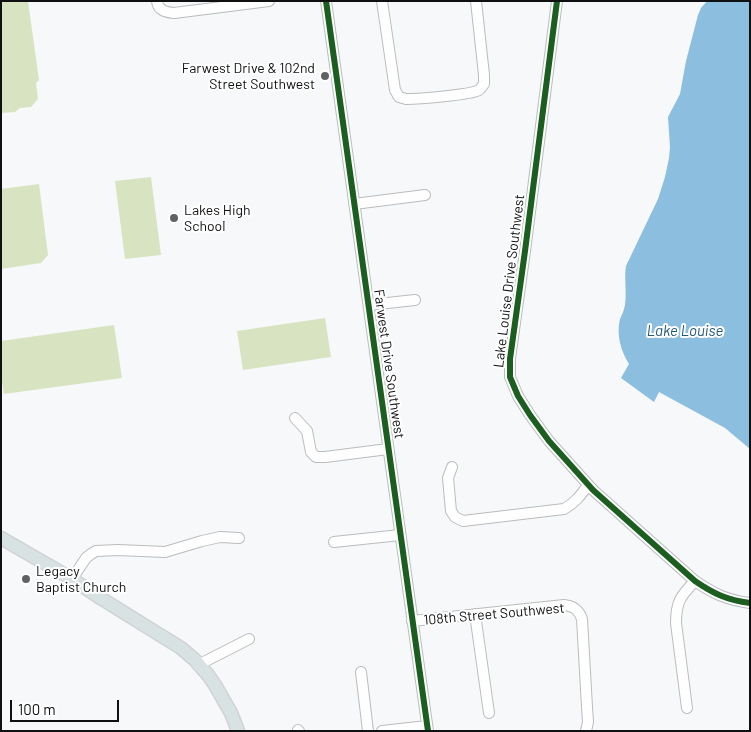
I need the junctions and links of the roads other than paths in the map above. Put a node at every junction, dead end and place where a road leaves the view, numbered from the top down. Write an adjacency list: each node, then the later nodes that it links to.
1 (269, 1): 6 (street)
2 (326, 1): 8 (street, Farwest Drive Southwest)
3 (382, 1): 4 (street)
4 (476, 1)
5 (557, 1): 14 (street, Lake Louise Drive Southwest)
6 (159, 5)
7 (425, 195): 8 (street)
8 (354, 204): 10 (street, Farwest Drive Southwest)
9 (415, 300): 10 (street)
10 (369, 305): 12 (street, Farwest Drive Southwest)
11 (296, 418): 12 (street)
12 (388, 449): 15 (street, Farwest Drive Southwest)
13 (452, 467): 14 (street)
14 (588, 485): 20 (street, Lake Louise Drive Southwest)
15 (400, 535): 18 (street); 23 (street, Farwest Drive Southwest)
16 (1, 538): 19 (main road)
17 (239, 538): 19 (street)
18 (334, 542)
19 (72, 579): 25 (main road)
20 (695, 581): 21 (street, Lake Louise Drive Southwest); 27 (street)
21 (750, 604)
22 (475, 614): 23 (street, 108th Street Southwest); 28 (street); 33 (street, 108th Street Southwest)
23 (412, 621): 29 (street, Farwest Drive Southwest)
24 (249, 639): 25 (street)
25 (198, 665): 30 (main road)
26 (361, 672): 31 (street)
27 (687, 708)
28 (488, 714)
29 (427, 728): 32 (street)
30 (238, 731)
31 (368, 731)
32 (382, 731)
33 (586, 731)

